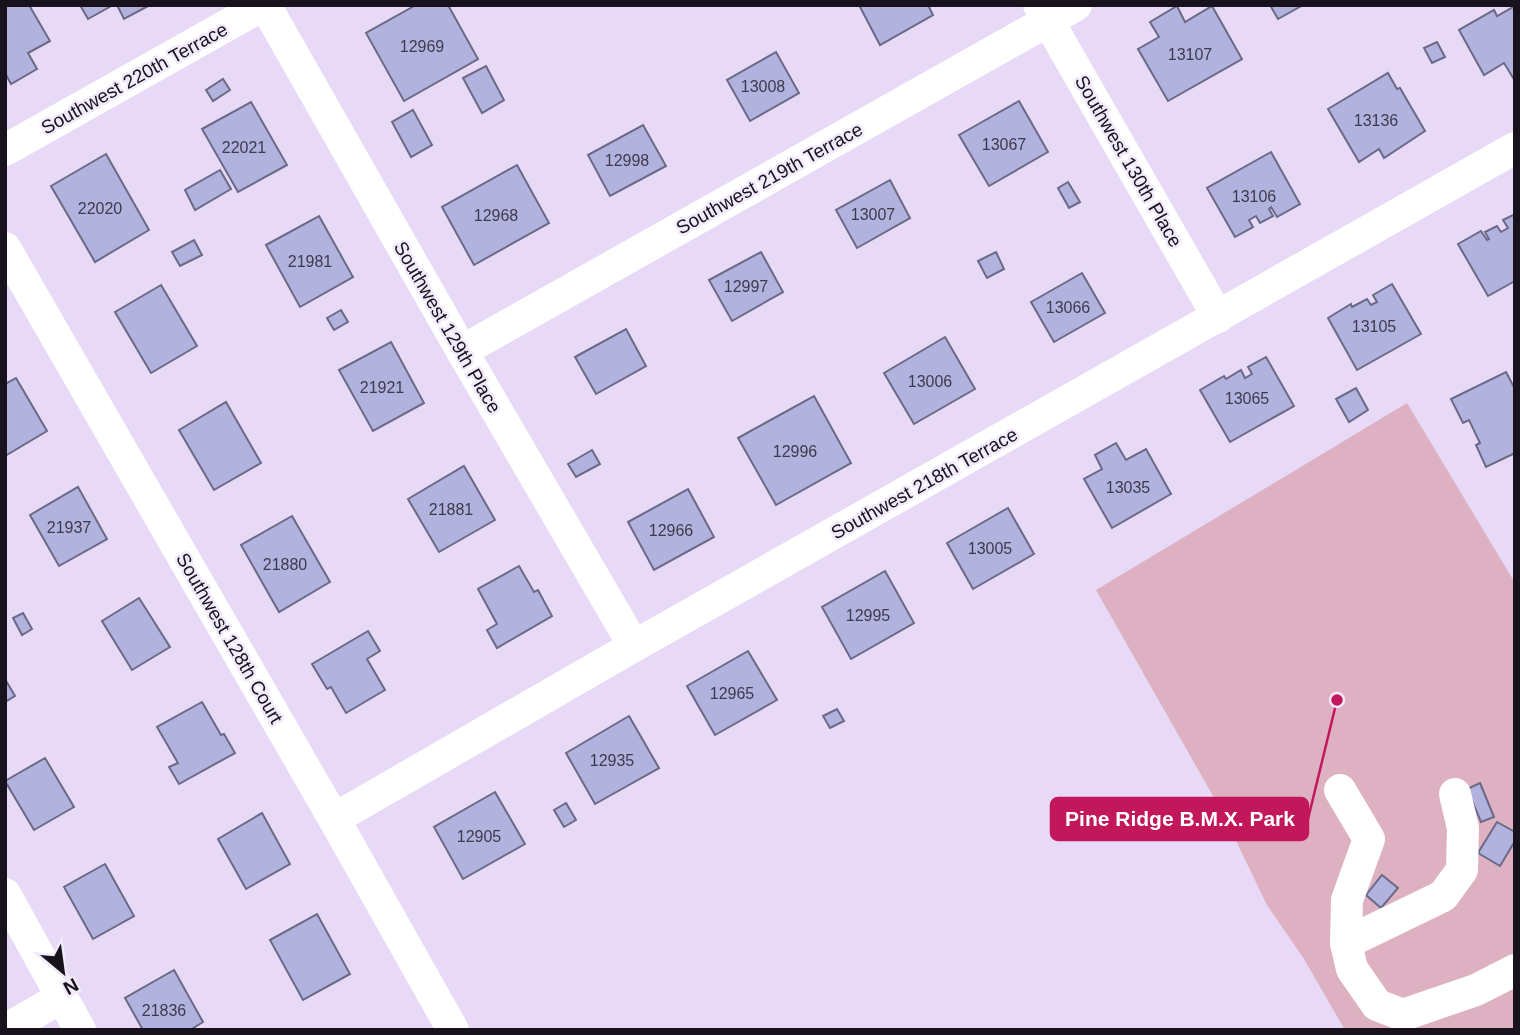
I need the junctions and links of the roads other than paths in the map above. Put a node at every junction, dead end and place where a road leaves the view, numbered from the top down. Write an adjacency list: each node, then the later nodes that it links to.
1 (264, 5): 5 (street, Southwest 220th Terrace); 8 (street, Southwest 129th Place)
2 (1076, 5): 3 (street, Southwest 219th Terrace)
3 (1044, 13): 7 (street, Southwest 130th Place); 8 (street, Southwest 219th Terrace)
4 (1515, 148): 7 (street, Southwest 218th Terrace)
5 (5, 150)
6 (5, 248): 12 (street, Southwest 128th Court)
7 (1218, 317): 9 (street, Southwest 218th Terrace)
8 (462, 351): 9 (street, Southwest 129th Place)
9 (634, 646): 12 (street, Southwest 218th Terrace)
10 (1340, 790): 14 (street)
11 (1455, 794): 14 (street)
12 (334, 819): 19 (street, Southwest 128th Court)
13 (5, 894): 16 (street)
14 (1346, 943): 15 (street)
15 (1515, 970)
16 (62, 997): 17 (street); 18 (street)
17 (5, 1030)
18 (80, 1030)
19 (453, 1030)

